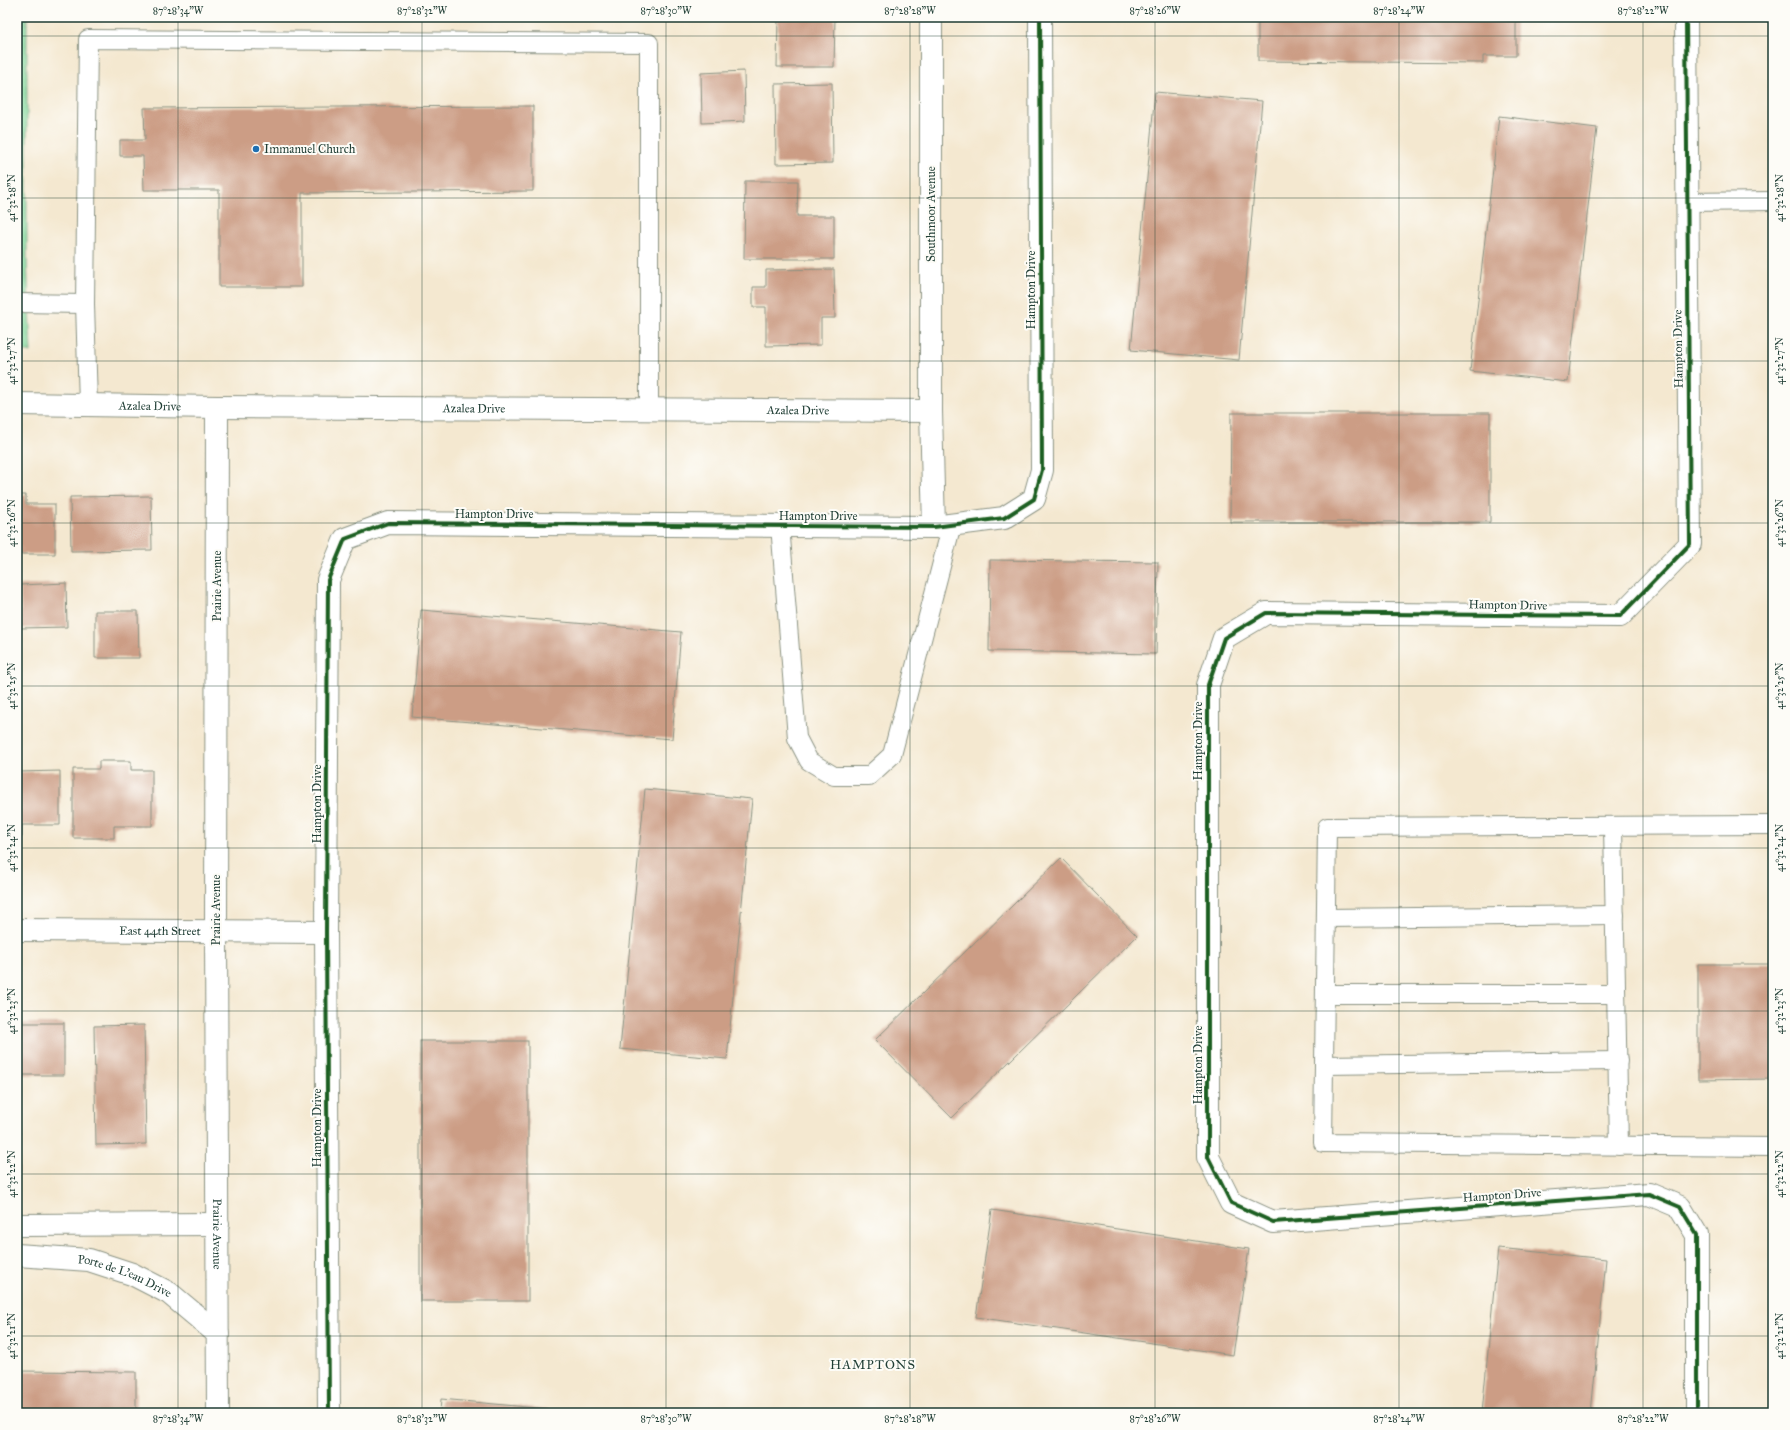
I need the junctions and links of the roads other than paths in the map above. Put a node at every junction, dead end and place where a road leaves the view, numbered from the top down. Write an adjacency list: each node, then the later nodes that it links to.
1 (931, 17): 12 (street, Southmoor Avenue)
2 (1040, 17): 13 (street, Hampton Drive)
3 (1686, 17): 5 (street, Hampton Drive)
4 (1773, 201): 5 (lane)
5 (1686, 202): 34 (street, Hampton Drive)
6 (17, 303): 7 (lane)
7 (85, 304): 9 (lane); 11 (lane)
8 (17, 404): 9 (street, Azalea Drive)
9 (88, 404): 10 (street, Azalea Drive)
10 (217, 407): 11 (street, Azalea Drive); 20 (street, Prairie Avenue)
11 (649, 409): 12 (street, Azalea Drive)
12 (931, 411): 13 (street)
13 (942, 525): 14 (street, Hampton Drive); 14 (lane)
14 (780, 526): 21 (street, Hampton Drive)
15 (1773, 825): 16 (lane)
16 (1613, 826): 17 (lane); 18 (lane)
17 (1615, 915): 18 (lane); 23 (lane)
18 (1326, 918): 22 (lane)
19 (17, 930): 20 (street, East 44th Street)
20 (216, 932): 21 (street, East 44th Street); 29 (street, Prairie Avenue)
21 (326, 932): 33 (street, Hampton Drive)
22 (1325, 994): 23 (lane); 25 (lane)
23 (1616, 994): 24 (lane)
24 (1618, 1061): 25 (lane); 26 (lane)
25 (1324, 1065): 26 (lane)
26 (1619, 1146): 27 (lane)
27 (1773, 1147)
28 (17, 1224): 29 (street)
29 (218, 1224): 31 (street, Prairie Avenue)
30 (17, 1255): 31 (street, Porte de L'eau Drive)
31 (218, 1334): 32 (street, Prairie Avenue)
32 (218, 1413)
33 (329, 1413)
34 (1697, 1413)

